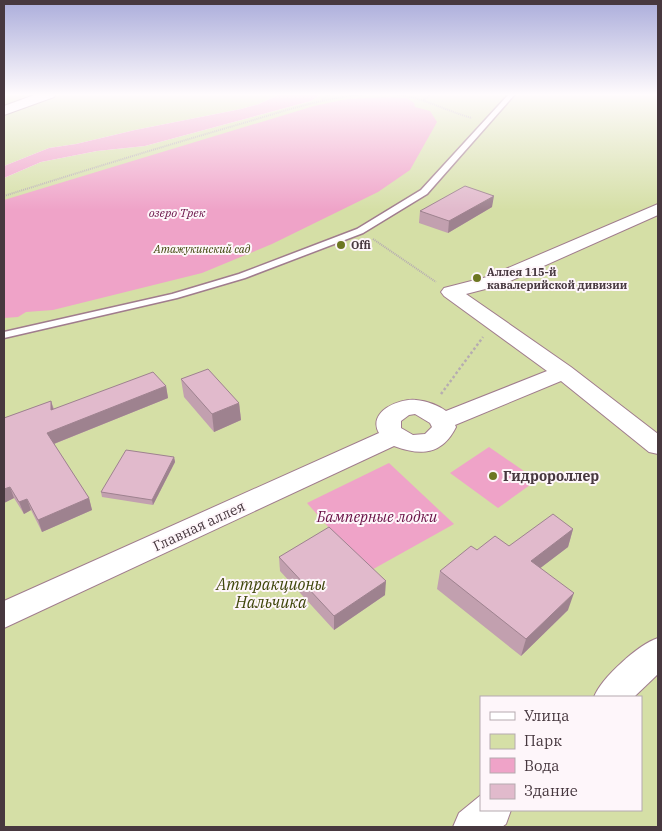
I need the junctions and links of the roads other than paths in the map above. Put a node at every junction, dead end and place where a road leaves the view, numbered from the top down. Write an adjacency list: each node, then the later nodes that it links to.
1 (477, 133): 3 (lane)
2 (658, 209): 4 (street)
3 (4, 335)
4 (563, 372): 5 (street); 7 (street)
5 (435, 416): 6 (street); 6 (street)
6 (394, 436): 8 (street, Главная аллея)
7 (658, 446)
8 (4, 616)
9 (658, 652): 10 (street)
10 (611, 696)
11 (491, 811): 12 (street)
12 (473, 827)

